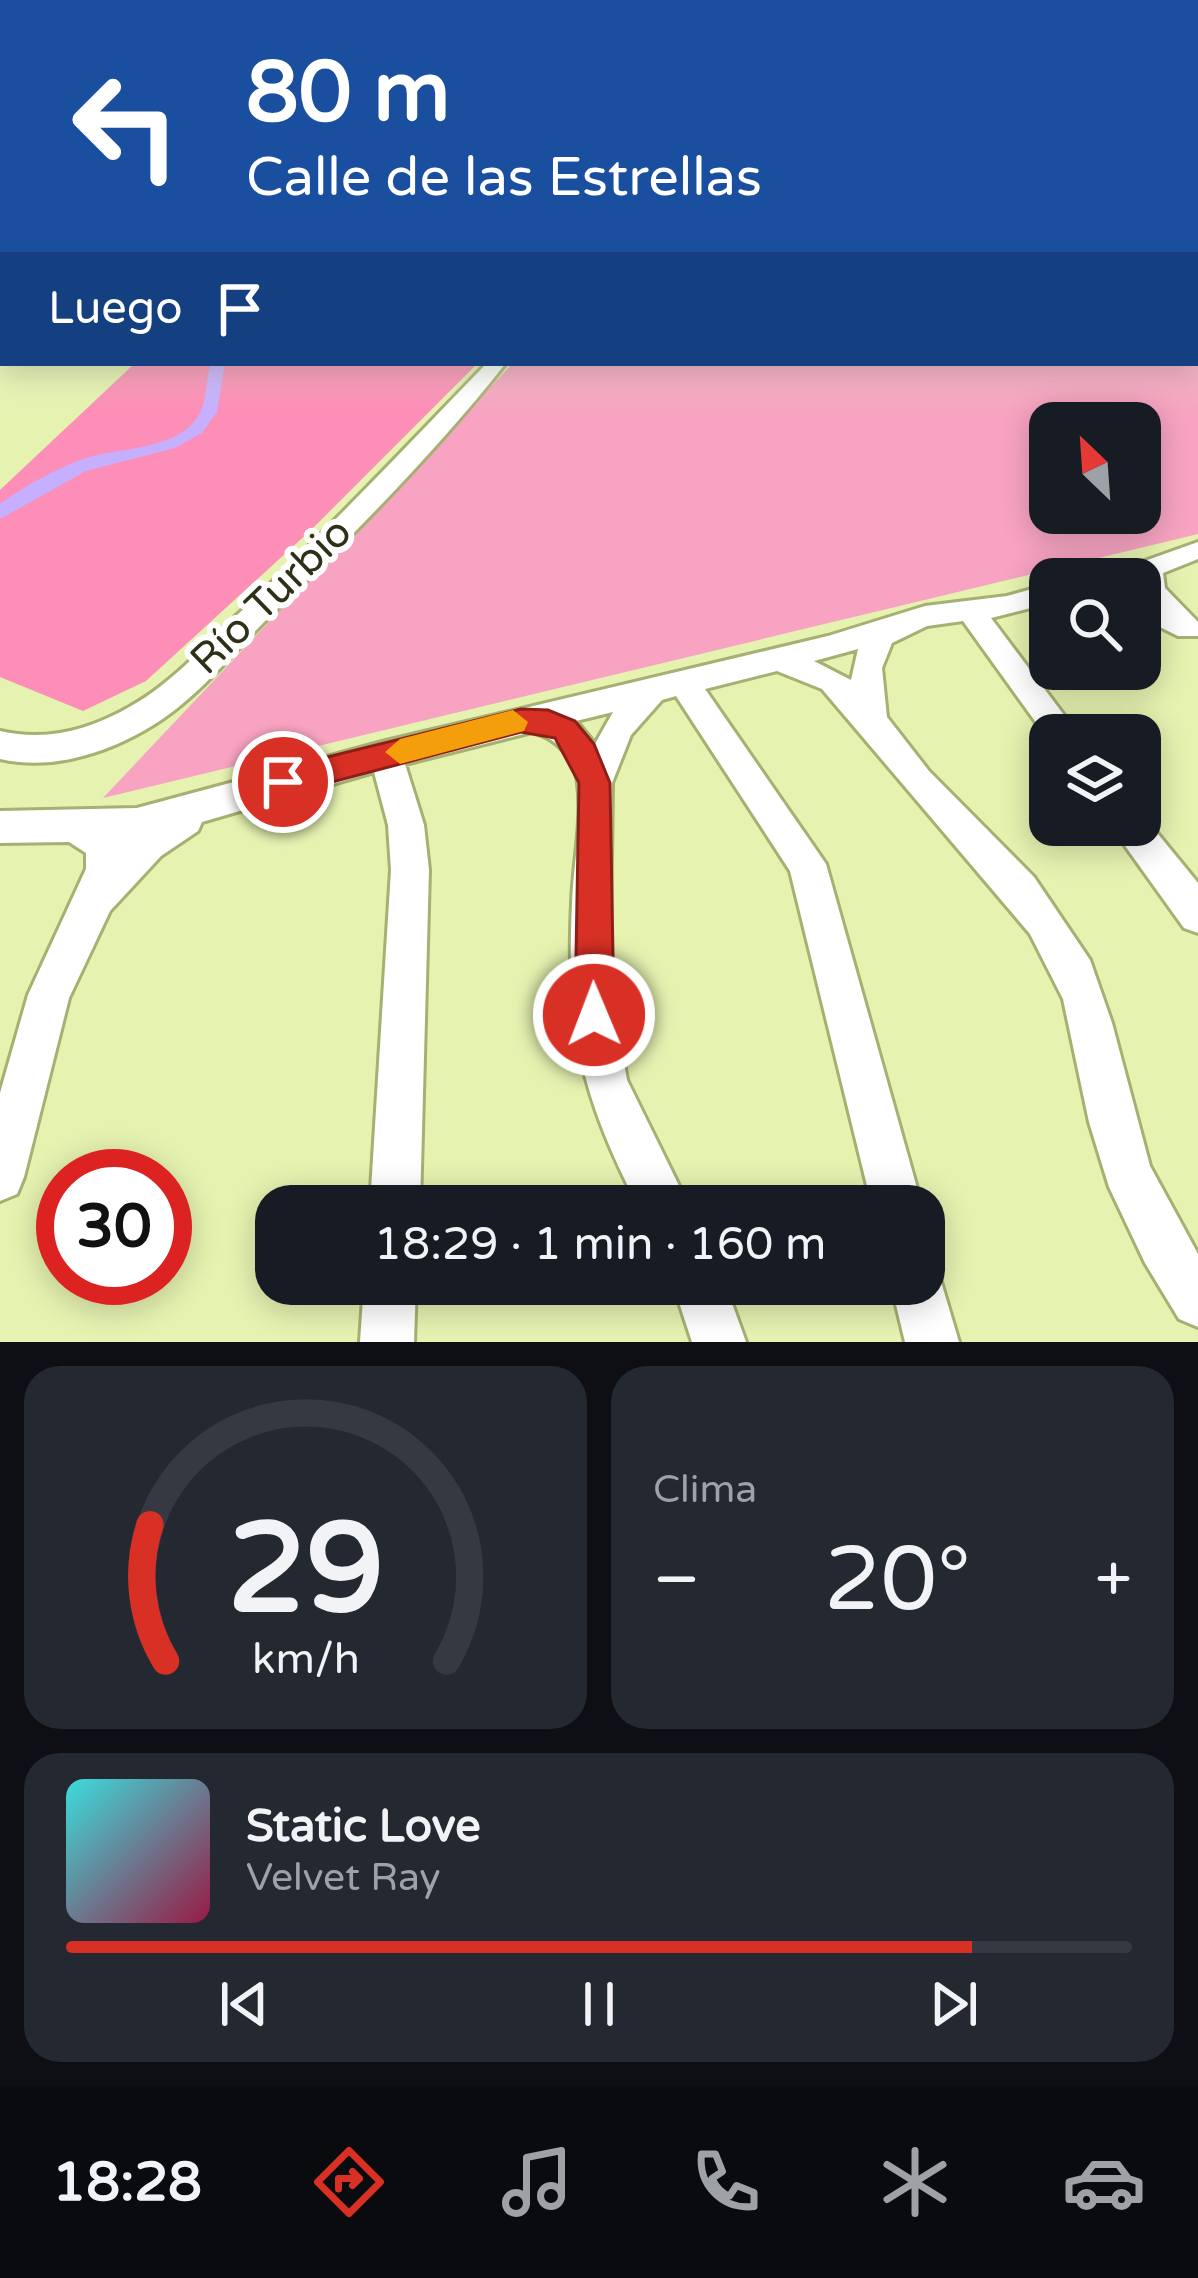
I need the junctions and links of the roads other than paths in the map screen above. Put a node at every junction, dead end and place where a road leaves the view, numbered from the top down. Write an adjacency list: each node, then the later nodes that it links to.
1 (494, 366): 15 (street, Río Turbio)
2 (1198, 550): 3 (street)
3 (1161, 564)
4 (1029, 597): 6 (street)
5 (1161, 600): 9 (street)
6 (970, 610): 8 (street); 12 (street)
7 (1161, 616): 9 (street)
8 (893, 626): 10 (street); 14 (street)
9 (1193, 633)
10 (771, 658): 11 (street); 14 (street)
11 (667, 687): 13 (street); 17 (street); 27 (street)
12 (1047, 714)
13 (521, 720): 16 (street); 17 (street)
14 (872, 720): 28 (street)
15 (0, 745)
16 (386, 755): 18 (street); 25 (street)
17 (595, 783): 26 (street)
18 (227, 798): 20 (street); 22 (street)
19 (0, 826): 20 (street)
20 (79, 828): 22 (street)
21 (1147, 846): 23 (street)
22 (96, 898): 24 (street)
23 (1198, 914)
24 (0, 1177)
25 (395, 1185)
26 (653, 1185)
27 (891, 1185)
28 (1198, 1300)
29 (389, 1305): 32 (street)
30 (706, 1305): 33 (street)
31 (922, 1305): 34 (street)
32 (387, 1342)
33 (719, 1342)
34 (932, 1342)

